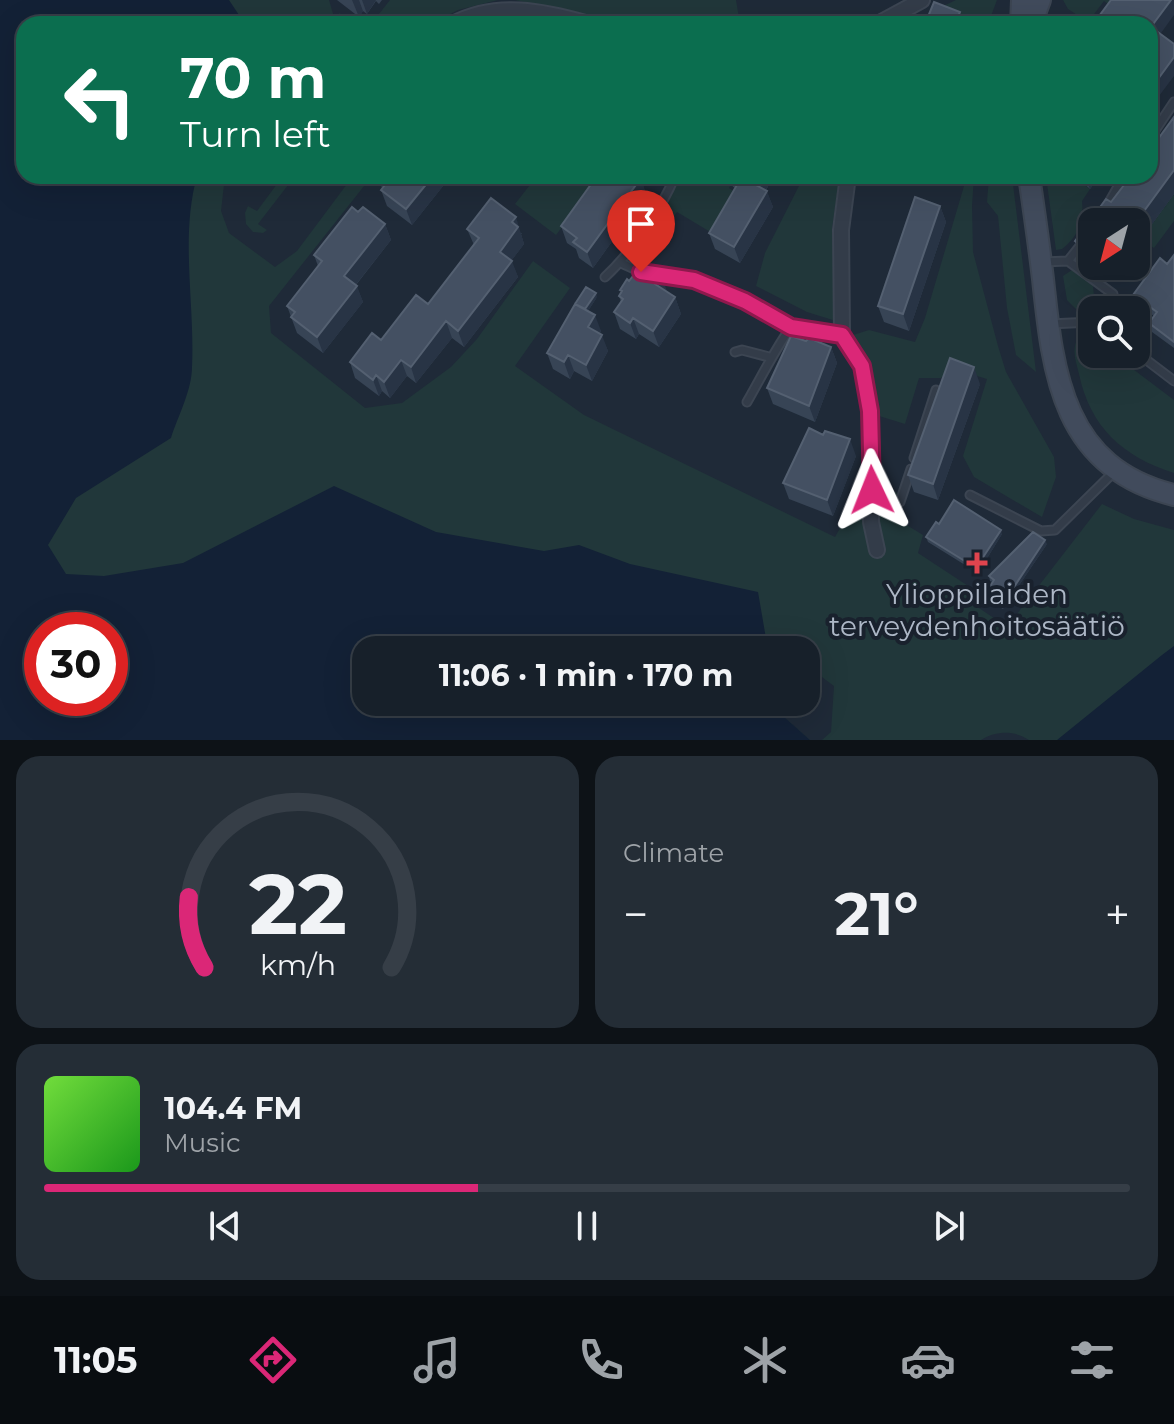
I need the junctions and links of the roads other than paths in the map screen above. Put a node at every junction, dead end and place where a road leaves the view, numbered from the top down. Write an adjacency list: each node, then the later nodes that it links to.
1 (922, 0): 4 (street)
2 (485, 16): 3 (street)
3 (555, 16)
4 (893, 16)
5 (1174, 102): 6 (lane)
6 (1158, 126)
7 (672, 184): 15 (lane)
8 (847, 184): 21 (street)
9 (1030, 184): 14 (street)
10 (1119, 184): 11 (lane)
11 (1106, 208)
12 (1078, 248): 13 (lane)
13 (1068, 261): 14 (lane); 17 (lane)
14 (1041, 262): 19 (street)
15 (621, 263): 16 (lane); 20 (lane)
16 (605, 277)
17 (1113, 294)
18 (1078, 323): 19 (lane)
19 (1047, 324): 28 (street)
20 (791, 327): 21 (lane); 23 (lane)
21 (842, 335): 32 (street)
22 (735, 352): 23 (lane)
23 (769, 357): 27 (lane)
24 (1150, 363): 25 (lane)
25 (1174, 381)
26 (936, 390): 31 (lane)
27 (747, 402)
28 (1117, 469): 29 (lane); 30 (street)
29 (970, 495)
30 (1174, 495)
31 (900, 502)
32 (877, 550)

